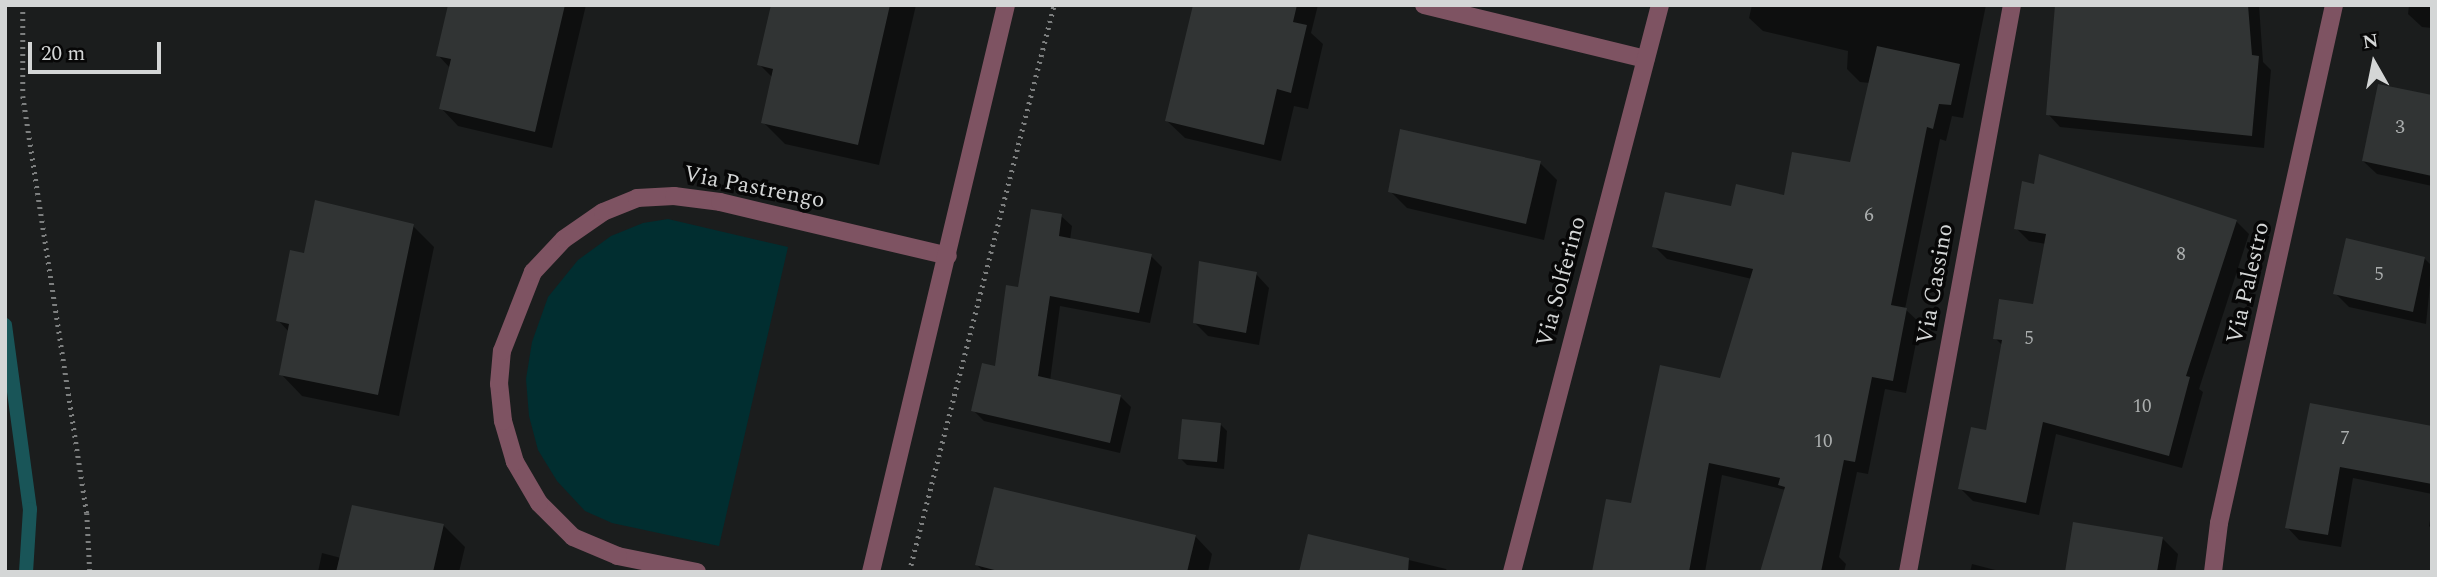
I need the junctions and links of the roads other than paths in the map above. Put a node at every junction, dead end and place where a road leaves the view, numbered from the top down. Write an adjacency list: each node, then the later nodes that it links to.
1 (1006, 5): 7 (street)
2 (1424, 5): 6 (street)
3 (1660, 5): 6 (street, Via Solferino)
4 (2012, 5): 11 (street, Via Cassino)
5 (2334, 5): 12 (street, Via Palestro)
6 (1645, 59): 10 (street, Via Solferino)
7 (948, 256): 8 (street, Via Pastrengo); 9 (street)
8 (697, 572)
9 (871, 572)
10 (1512, 572)
11 (1908, 572)
12 (2213, 572)

